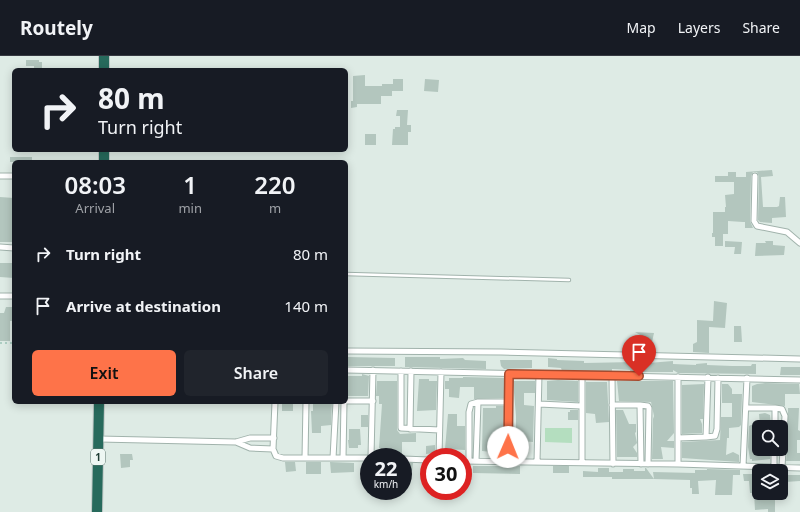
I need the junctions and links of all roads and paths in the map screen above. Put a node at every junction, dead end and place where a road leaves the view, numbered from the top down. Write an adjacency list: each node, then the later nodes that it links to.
1 (104, 56): 2 (highway)
2 (104, 68)
3 (0, 176): 4 (street)
4 (12, 176)
5 (755, 176): 6 (street)
6 (800, 243)
7 (0, 247): 8 (street)
8 (12, 248)
9 (348, 274): 10 (lane)
10 (569, 280)
11 (0, 296): 12 (street)
12 (12, 296)
13 (0, 343): 14 (path)
14 (12, 343)
15 (348, 351): 16 (street)
16 (800, 359)
17 (348, 370): 18 (street)
18 (373, 370): 19 (street); 32 (street)
19 (401, 371): 20 (street); 47 (street)
20 (411, 371): 21 (street); 47 (street)
21 (441, 372): 22 (street); 48 (street)
22 (509, 374): 23 (street); 34 (street)
23 (539, 374): 24 (street); 40 (street)
24 (582, 375): 25 (street); 43 (street)
25 (612, 376): 26 (street); 41 (street)
26 (678, 377): 27 (street); 51 (street)
27 (708, 377): 28 (street); 49 (street)
28 (718, 378): 29 (street); 49 (street)
29 (747, 378): 30 (street); 44 (street)
30 (800, 380)
31 (348, 401): 32 (street)
32 (373, 401): 54 (street)
33 (478, 402): 34 (street); 56 (street); 63 (street)
34 (509, 402): 64 (street)
35 (99, 404): 52 (highway, 1)
36 (275, 404): 50 (street)
37 (306, 404): 58 (street)
38 (336, 404): 59 (street)
39 (345, 404): 60 (street)
40 (539, 404): 43 (street); 65 (street)
41 (612, 405): 42 (street); 67 (street)
42 (640, 405): 68 (street); 69 (street)
43 (581, 406): 66 (street)
44 (746, 408): 45 (street); 72 (street)
45 (775, 408): 46 (street); 71 (street)
46 (775, 420)
47 (410, 428): 48 (street)
48 (439, 430): 55 (street)
49 (706, 437): 51 (street)
50 (274, 438): 53 (street); 57 (street)
51 (678, 438): 70 (street)
52 (99, 439): 53 (street); 76 (highway, 1)
53 (236, 442): 57 (street)
54 (371, 448)
55 (439, 448)
56 (469, 448)
57 (273, 449): 58 (street)
58 (305, 458): 59 (street)
59 (333, 458): 60 (street)
60 (343, 458): 61 (street)
61 (360, 458)
62 (472, 461): 63 (street)
63 (476, 461): 64 (street)
64 (508, 461): 65 (street)
65 (537, 462): 66 (street)
66 (582, 462): 67 (street)
67 (613, 464): 68 (street)
68 (641, 464): 69 (street)
69 (648, 464): 70 (street)
70 (678, 464): 72 (street)
71 (782, 464)
72 (743, 466): 73 (street)
73 (752, 466)
74 (788, 467): 75 (street)
75 (800, 468)
76 (97, 512)

